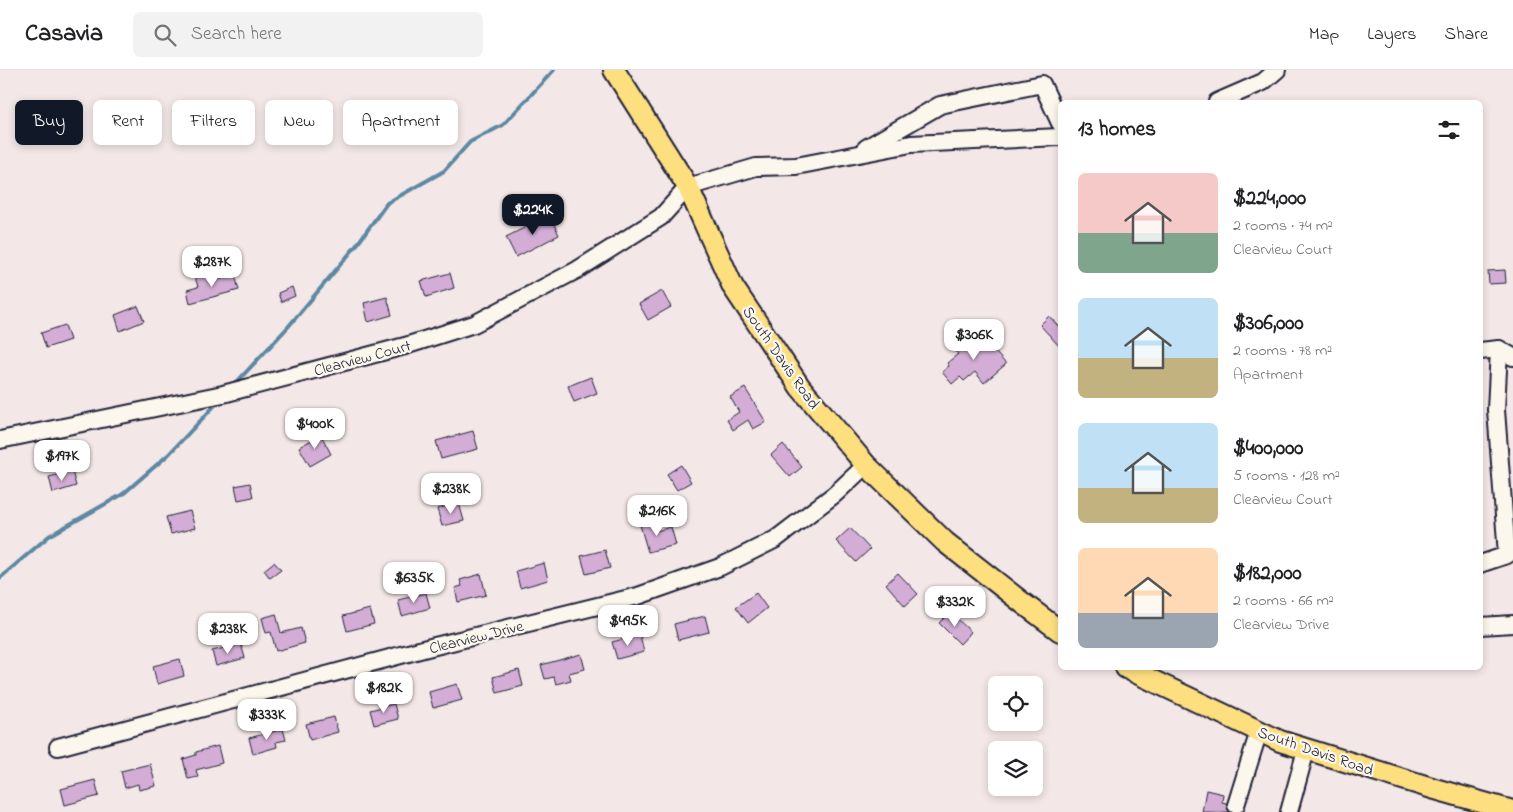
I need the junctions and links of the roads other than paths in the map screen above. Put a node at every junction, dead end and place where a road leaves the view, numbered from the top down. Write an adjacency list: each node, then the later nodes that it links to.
1 (614, 70): 8 (main road, South Davis Road)
2 (1277, 70): 3 (street)
3 (1261, 76): 4 (street)
4 (1220, 100)
5 (1058, 119): 7 (street)
6 (1058, 137): 7 (street)
7 (856, 154): 8 (street)
8 (688, 187): 12 (street, Clearview Court); 13 (main road, South Davis Road)
9 (1498, 349): 10 (street); 11 (street); 14 (street)
10 (1483, 351)
11 (1513, 357)
12 (0, 440)
13 (866, 465): 17 (main road, South Davis Road); 20 (street, Clearview Drive)
14 (1483, 563)
15 (1513, 624): 16 (street)
16 (1483, 626)
17 (1058, 629)
18 (1130, 670): 19 (main road, South Davis Road)
19 (1259, 731): 21 (main road, South Davis Road); 22 (street)
20 (58, 748)
21 (1306, 750): 23 (main road, South Davis Road); 24 (street)
22 (1236, 805)
23 (1513, 811)
24 (1289, 812)

